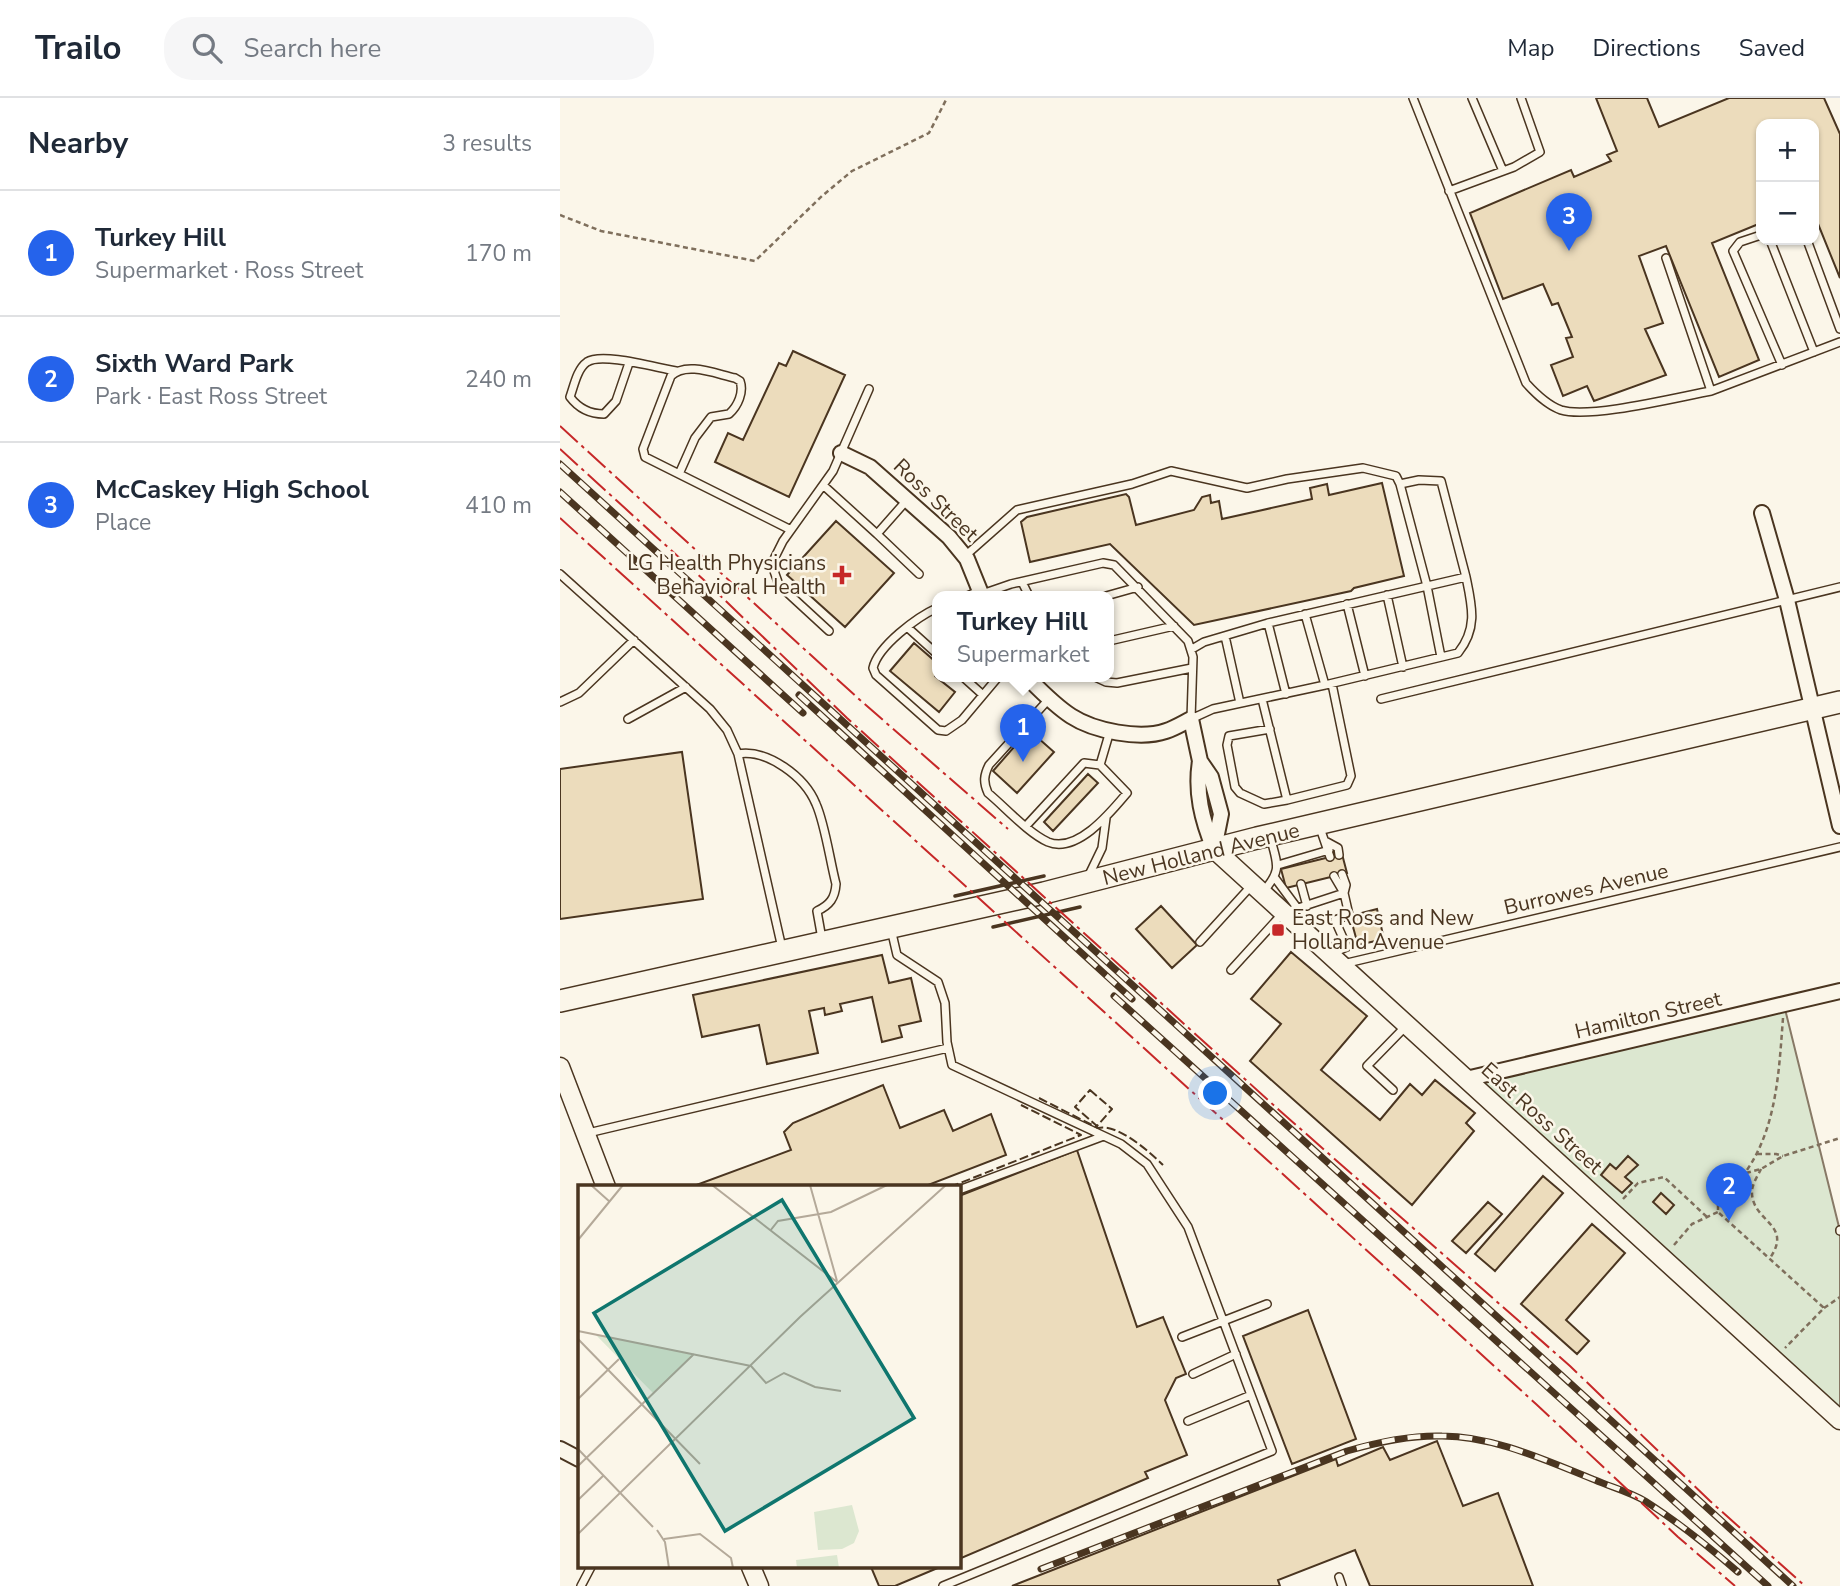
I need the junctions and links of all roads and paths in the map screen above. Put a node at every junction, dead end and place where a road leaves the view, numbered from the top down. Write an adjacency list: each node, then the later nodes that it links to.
1 (947, 98): 7 (path)
2 (1413, 98): 6 (lane)
3 (1472, 98): 5 (lane)
4 (1521, 98): 5 (lane)
5 (1503, 171): 6 (lane)
6 (1449, 191): 19 (lane)
7 (560, 215)
8 (1756, 237): 16 (lane)
9 (1772, 245): 14 (lane)
10 (1809, 245): 12 (lane)
11 (1666, 258): 19 (lane)
12 (1840, 329)
13 (1840, 342): 14 (lane)
14 (1814, 352): 16 (lane)
15 (629, 363): 15 (lane); 17 (lane)
16 (1782, 365): 19 (lane)
17 (676, 371): 21 (lane); 21 (lane)
18 (869, 389): 20 (lane)
19 (1711, 391)
20 (841, 453): 23 (lane); 24 (street, Ross Street)
21 (679, 474): 26 (lane)
22 (1399, 484): 28 (lane); 31 (lane); 33 (lane)
23 (822, 485): 26 (lane); 27 (lane)
24 (907, 500): 27 (lane); 28 (street, Ross Street)
25 (1762, 513): 41 (street)
26 (791, 530): 48 (lane)
27 (877, 534): 30 (lane)
28 (965, 556): 36 (street, Ross Street)
29 (560, 574): 50 (lane)
30 (919, 574)
31 (1466, 577): 33 (lane); 54 (lane)
32 (1022, 582): 34 (lane); 37 (lane); 38 (lane)
33 (1427, 586): 40 (lane); 54 (lane)
34 (1138, 587): 39 (lane); 46 (lane)
35 (1840, 587): 41 (lane)
36 (976, 591)
37 (988, 591)
38 (1026, 591)
39 (1114, 594)
40 (1387, 595): 42 (lane); 55 (lane)
41 (1787, 600): 68 (lane); 72 (street)
42 (1347, 604): 44 (lane); 57 (lane)
43 (932, 613): 47 (lane)
44 (1305, 614): 45 (lane); 62 (lane)
45 (1268, 623): 49 (lane); 64 (lane)
46 (1174, 626): 51 (lane); 52 (lane)
47 (907, 627): 53 (lane); 65 (lane)
48 (829, 631)
49 (1225, 636): 52 (lane); 71 (lane)
50 (634, 640): 63 (lane); 69 (lane)
51 (1114, 640)
52 (1192, 649): 56 (lane)
53 (932, 650)
54 (1441, 657): 55 (lane)
55 (1403, 667): 57 (lane)
56 (1192, 668): 61 (lane); 74 (lane)
57 (1365, 676): 62 (lane)
58 (969, 682): 65 (lane)
59 (994, 682): 65 (lane)
60 (1033, 682): 66 (street)
61 (1106, 682)
62 (1328, 685): 64 (lane); 79 (lane)
63 (686, 687): 73 (lane); 77 (lane)
64 (1286, 694): 67 (lane)
65 (983, 695)
66 (1050, 698): 76 (street); 81 (lane)
67 (1262, 699): 71 (lane); 75 (lane)
68 (1381, 699)
69 (560, 702)
70 (1840, 702): 72 (main road, New Holland Avenue)
71 (1240, 703): 74 (lane)
72 (1812, 708): 82 (street); 84 (main road, New Holland Avenue)
73 (628, 719)
74 (1191, 719): 76 (street); 86 (street)
75 (1270, 729): 79 (lane); 79 (lane)
76 (1110, 731): 78 (lane)
77 (738, 754): 98 (lane); 99 (lane)
78 (1100, 765): 80 (lane); 81 (lane)
79 (1287, 800)
80 (1106, 818): 81 (lane); 90 (lane)
81 (1026, 826)
82 (1840, 826)
83 (1270, 835): 84 (main road, New Holland Avenue); 86 (main road, New Holland Avenue); 87 (lane)
84 (1329, 845): 87 (lane)
85 (1840, 847): 100 (lane, Burrowes Avenue)
86 (1214, 849): 90 (main road, New Holland Avenue); 92 (street, East Ross Street)
87 (1278, 865): 89 (lane)
88 (1338, 875): 93 (lane)
89 (1275, 878): 92 (lane); 95 (lane)
90 (1085, 883): 96 (main road, New Holland Avenue)
91 (1301, 884): 94 (lane)
92 (1257, 889): 95 (street, East Ross Street); 97 (lane)
93 (1344, 893): 94 (lane); 100 (lane)
94 (1307, 906): 95 (lane)
95 (1291, 911): 100 (street, East Ross Street); 101 (lane)
96 (891, 928): 98 (main road, New Holland Avenue); 106 (lane)
97 (1200, 942)
98 (823, 943): 99 (main road, New Holland Avenue)
99 (783, 952): 103 (main road, New Holland Avenue)
100 (1334, 959): 105 (street, East Ross Street)
101 (1231, 970)
102 (1840, 991): 104 (street, Hamilton Street)
103 (560, 1001)
104 (1784, 1004): 108 (street, Hamilton Street); 114 (path)
105 (1407, 1025): 108 (street, East Ross Street); 109 (lane)
106 (948, 1048): 111 (lane); 112 (lane)
107 (560, 1067): 110 (street)
108 (1466, 1079): 122 (street, East Ross Street)
109 (1393, 1090)
110 (565, 1091): 111 (street)
111 (585, 1133): 118 (street)
112 (1101, 1137): 121 (lane); 130 (lane)
113 (1840, 1138): 115 (path)
114 (1757, 1154): 115 (path); 117 (path)
115 (1783, 1156): 116 (path)
116 (1761, 1169): 117 (path); 120 (path)
117 (1745, 1174): 119 (path)
118 (605, 1185)
119 (1734, 1185): 120 (path); 123 (path)
120 (1752, 1188): 126 (path)
121 (961, 1189)
122 (1611, 1212): 124 (path); 125 (street, East Ross Street)
123 (1718, 1212): 124 (path); 126 (path)
124 (1707, 1217): 125 (path)
125 (1662, 1258): 133 (street, East Ross Street)
126 (1770, 1258): 129 (path)
127 (1840, 1297): 129 (path)
128 (1267, 1304): 130 (lane)
129 (1824, 1308): 133 (path)
130 (1224, 1321): 131 (lane); 132 (lane)
131 (1182, 1337)
132 (1236, 1354): 134 (lane); 135 (lane)
133 (1774, 1360): 136 (street, East Ross Street)
134 (1193, 1374)
135 (1251, 1395): 137 (lane); 145 (lane)
136 (1840, 1420)
137 (1188, 1422)
138 (560, 1449): 139 (street)
139 (578, 1458)
140 (590, 1568): 143 (lane)
141 (751, 1568): 144 (street)
142 (1339, 1577): 146 (lane)
143 (581, 1586)
144 (759, 1586)
145 (943, 1586)
146 (1342, 1586)

